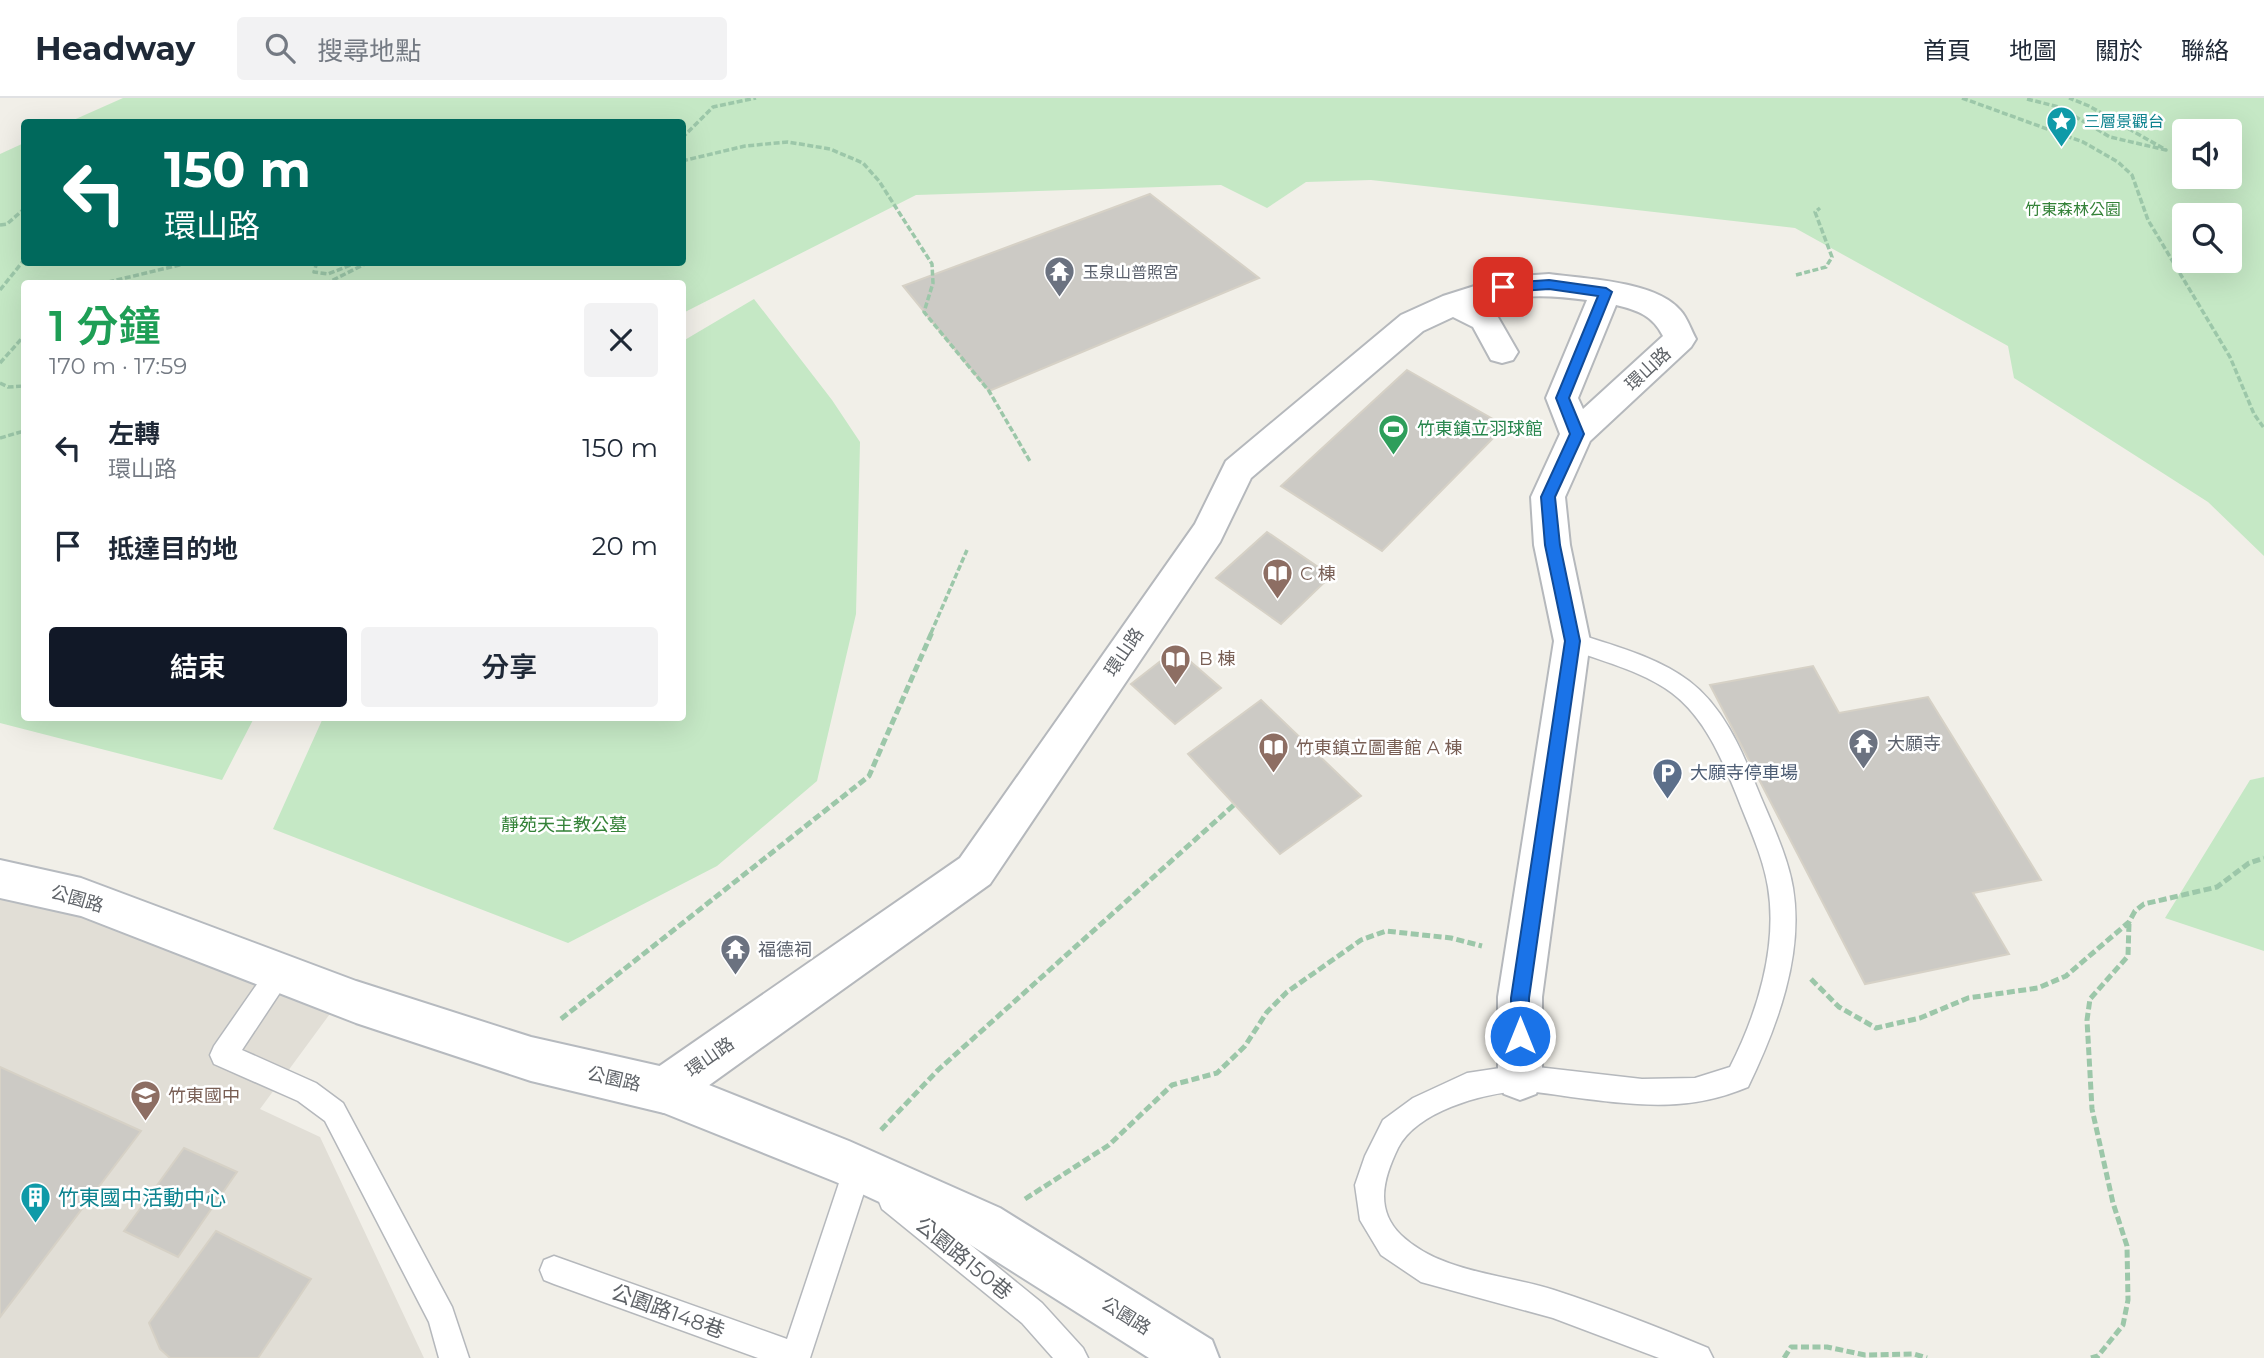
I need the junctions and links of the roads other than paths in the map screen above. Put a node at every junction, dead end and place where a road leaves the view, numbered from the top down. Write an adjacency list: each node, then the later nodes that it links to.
1 (1606, 292): 2 (street, 環山路); 4 (street); 4 (street, 環山路)
2 (1454, 304): 3 (street); 9 (street, 環山路)
3 (1502, 352)
4 (1577, 434): 5 (street, 環山路)
5 (1571, 653): 8 (street, 環山路); 8 (lane)
6 (0, 879): 7 (street, 公園路)
7 (280, 973): 9 (street, 公園路); 12 (lane)
8 (1520, 1067): 15 (lane)
9 (664, 1090): 10 (street, 公園路)
10 (853, 1168): 11 (lane, 公園路148巷); 13 (lane, 公園路150巷); 14 (street, 公園路)
11 (554, 1270)
12 (454, 1358)
13 (1073, 1358)
14 (1194, 1358)
15 (1698, 1358)

